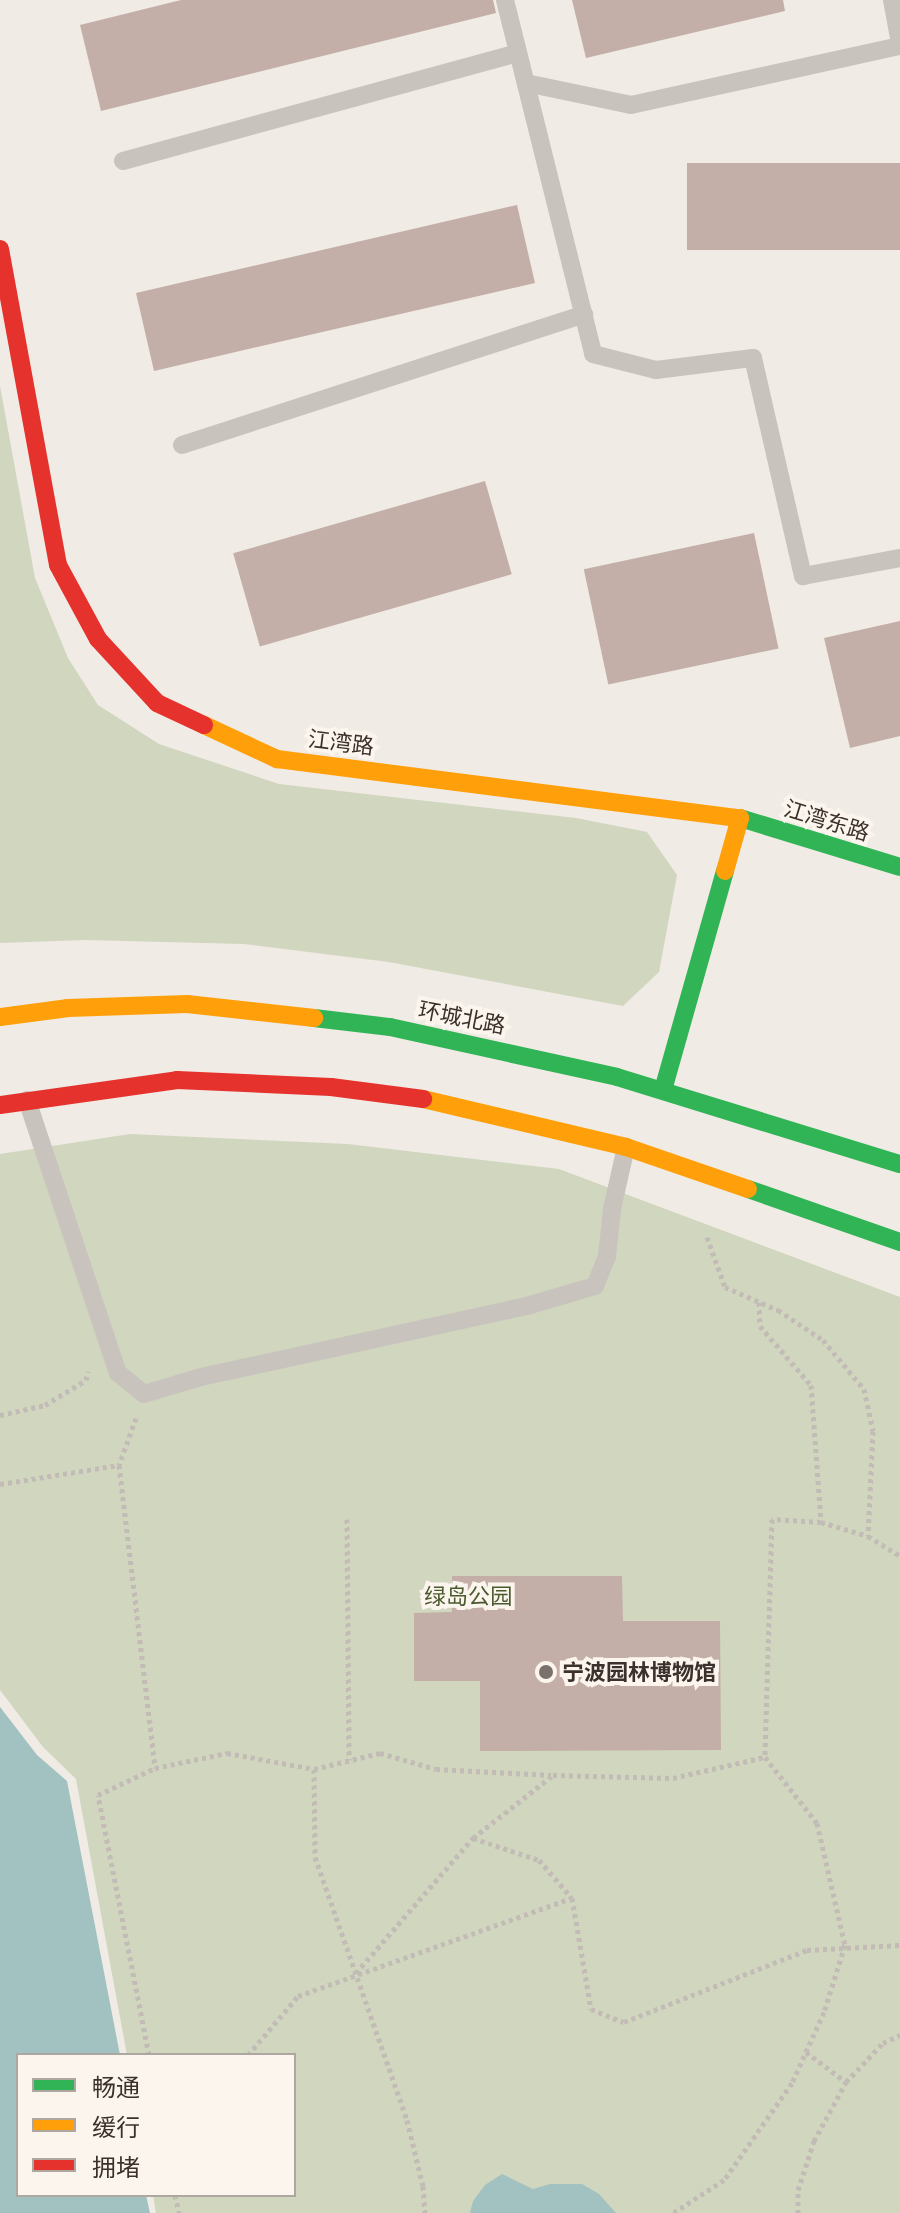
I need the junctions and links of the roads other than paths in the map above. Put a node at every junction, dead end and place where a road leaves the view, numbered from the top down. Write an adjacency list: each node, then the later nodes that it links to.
1 (505, 0): 4 (lane)
2 (892, 0): 3 (lane)
3 (900, 44): 5 (lane)
4 (518, 53): 5 (lane); 6 (lane)
5 (526, 83): 8 (lane)
6 (123, 161)
7 (0, 249): 11 (main road, 江湾路)
8 (584, 314): 9 (lane); 10 (lane)
9 (182, 445)
10 (900, 558)
11 (740, 818): 12 (main road, 江湾东路); 14 (main road)
12 (900, 867)
13 (0, 1017): 14 (main road, 环城北路)
14 (663, 1090): 18 (main road, 环城北路)
15 (27, 1100): 16 (main road); 17 (main road); 17 (lane)
16 (0, 1105)
17 (626, 1147): 19 (main road)
18 (900, 1164)
19 (900, 1242)

